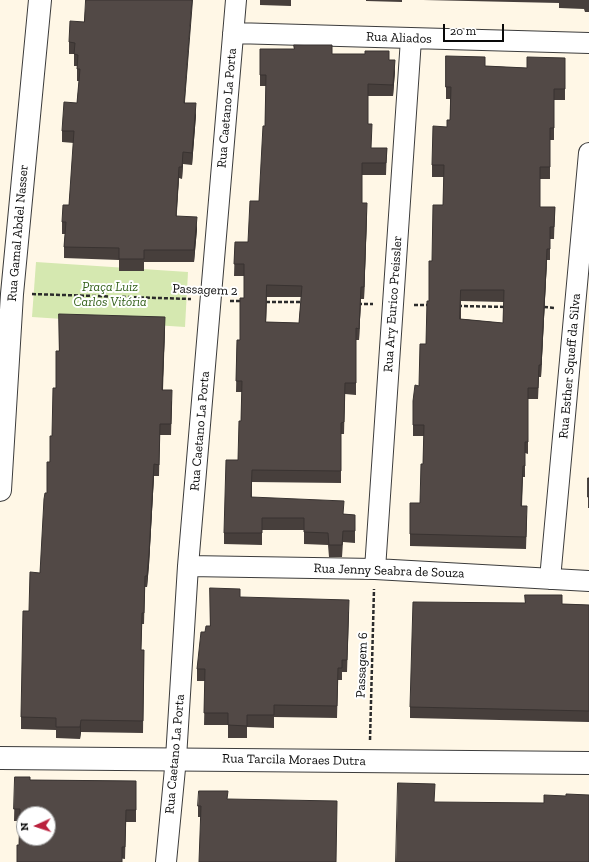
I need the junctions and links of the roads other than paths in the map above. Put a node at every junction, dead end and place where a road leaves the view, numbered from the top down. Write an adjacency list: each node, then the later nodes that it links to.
1 (40, 0): 7 (street, Rua Gamal Abdel Nasser)
2 (236, 0): 3 (street, Rua Caetano La Porta)
3 (233, 33): 4 (street, Rua Aliados); 8 (street, Rua Caetano La Porta)
4 (412, 39): 5 (street, Rua Aliados); 9 (street, Rua Ary Eurico Preissler)
5 (589, 43)
6 (589, 153): 10 (street, Rua Esther Squeff da Silva)
7 (0, 490)
8 (188, 566): 9 (street, Rua Jenny Seabra de Souza); 13 (street, Rua Caetano La Porta)
9 (375, 569): 10 (street, Rua Jenny Seabra de Souza)
10 (550, 579): 11 (street, Rua Jenny Seabra de Souza)
11 (589, 581)
12 (0, 758): 13 (street, Rua Tarcila Moraes Dutra)
13 (176, 758): 14 (street, Rua Tarcila Moraes Dutra); 15 (street, Rua Caetano La Porta)
14 (589, 763)
15 (166, 862)

